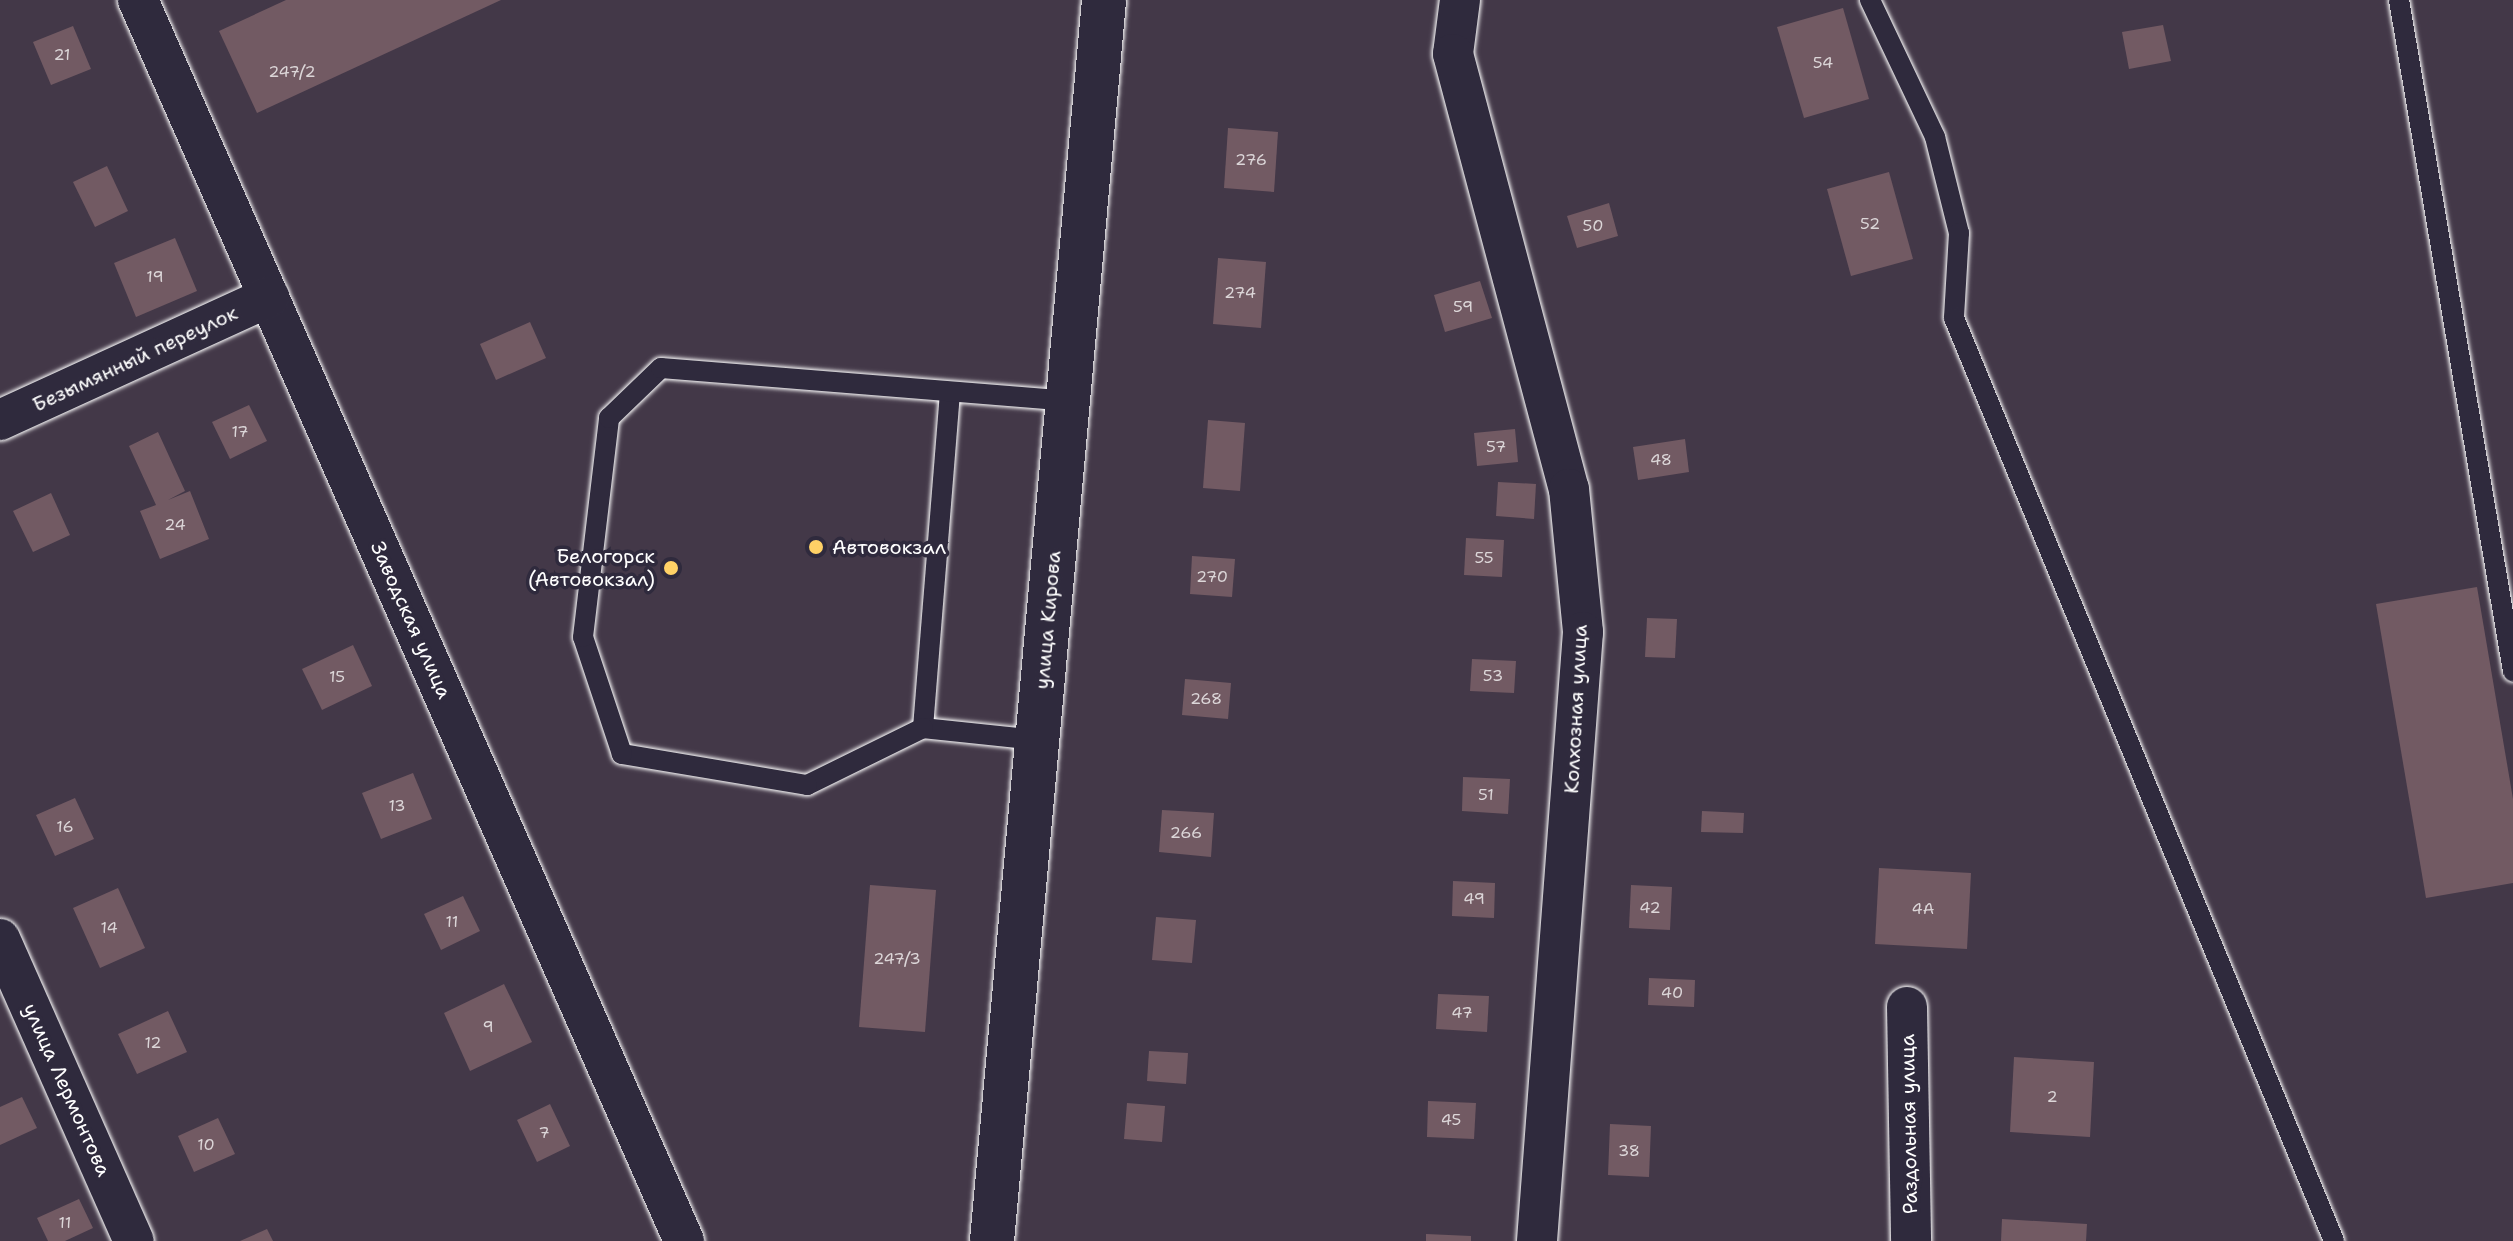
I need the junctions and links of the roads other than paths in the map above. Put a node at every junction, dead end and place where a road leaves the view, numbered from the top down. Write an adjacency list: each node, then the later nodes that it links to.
1 (138, 0): 6 (street, Заводская улица)
2 (1104, 0): 8 (main road, улица Кирова)
3 (1460, 0): 18 (street, Колхозная улица)
4 (1870, 0): 20 (lane)
5 (2399, 0): 10 (lane)
6 (269, 297): 9 (street, Безымянный переулок); 16 (street, Заводская улица)
7 (950, 393): 8 (lane); 11 (lane); 11 (lane)
8 (1068, 401): 12 (main road, улица Кирова)
9 (0, 420)
10 (2513, 671)
11 (923, 728): 12 (lane)
12 (1037, 740): 17 (main road, улица Кирова)
13 (0, 939): 15 (street, улица Лермонтова)
14 (1907, 1007): 19 (street, Раздольная улица)
15 (134, 1241)
16 (684, 1241)
17 (992, 1241)
18 (1537, 1241)
19 (1911, 1241)
20 (2334, 1241)

